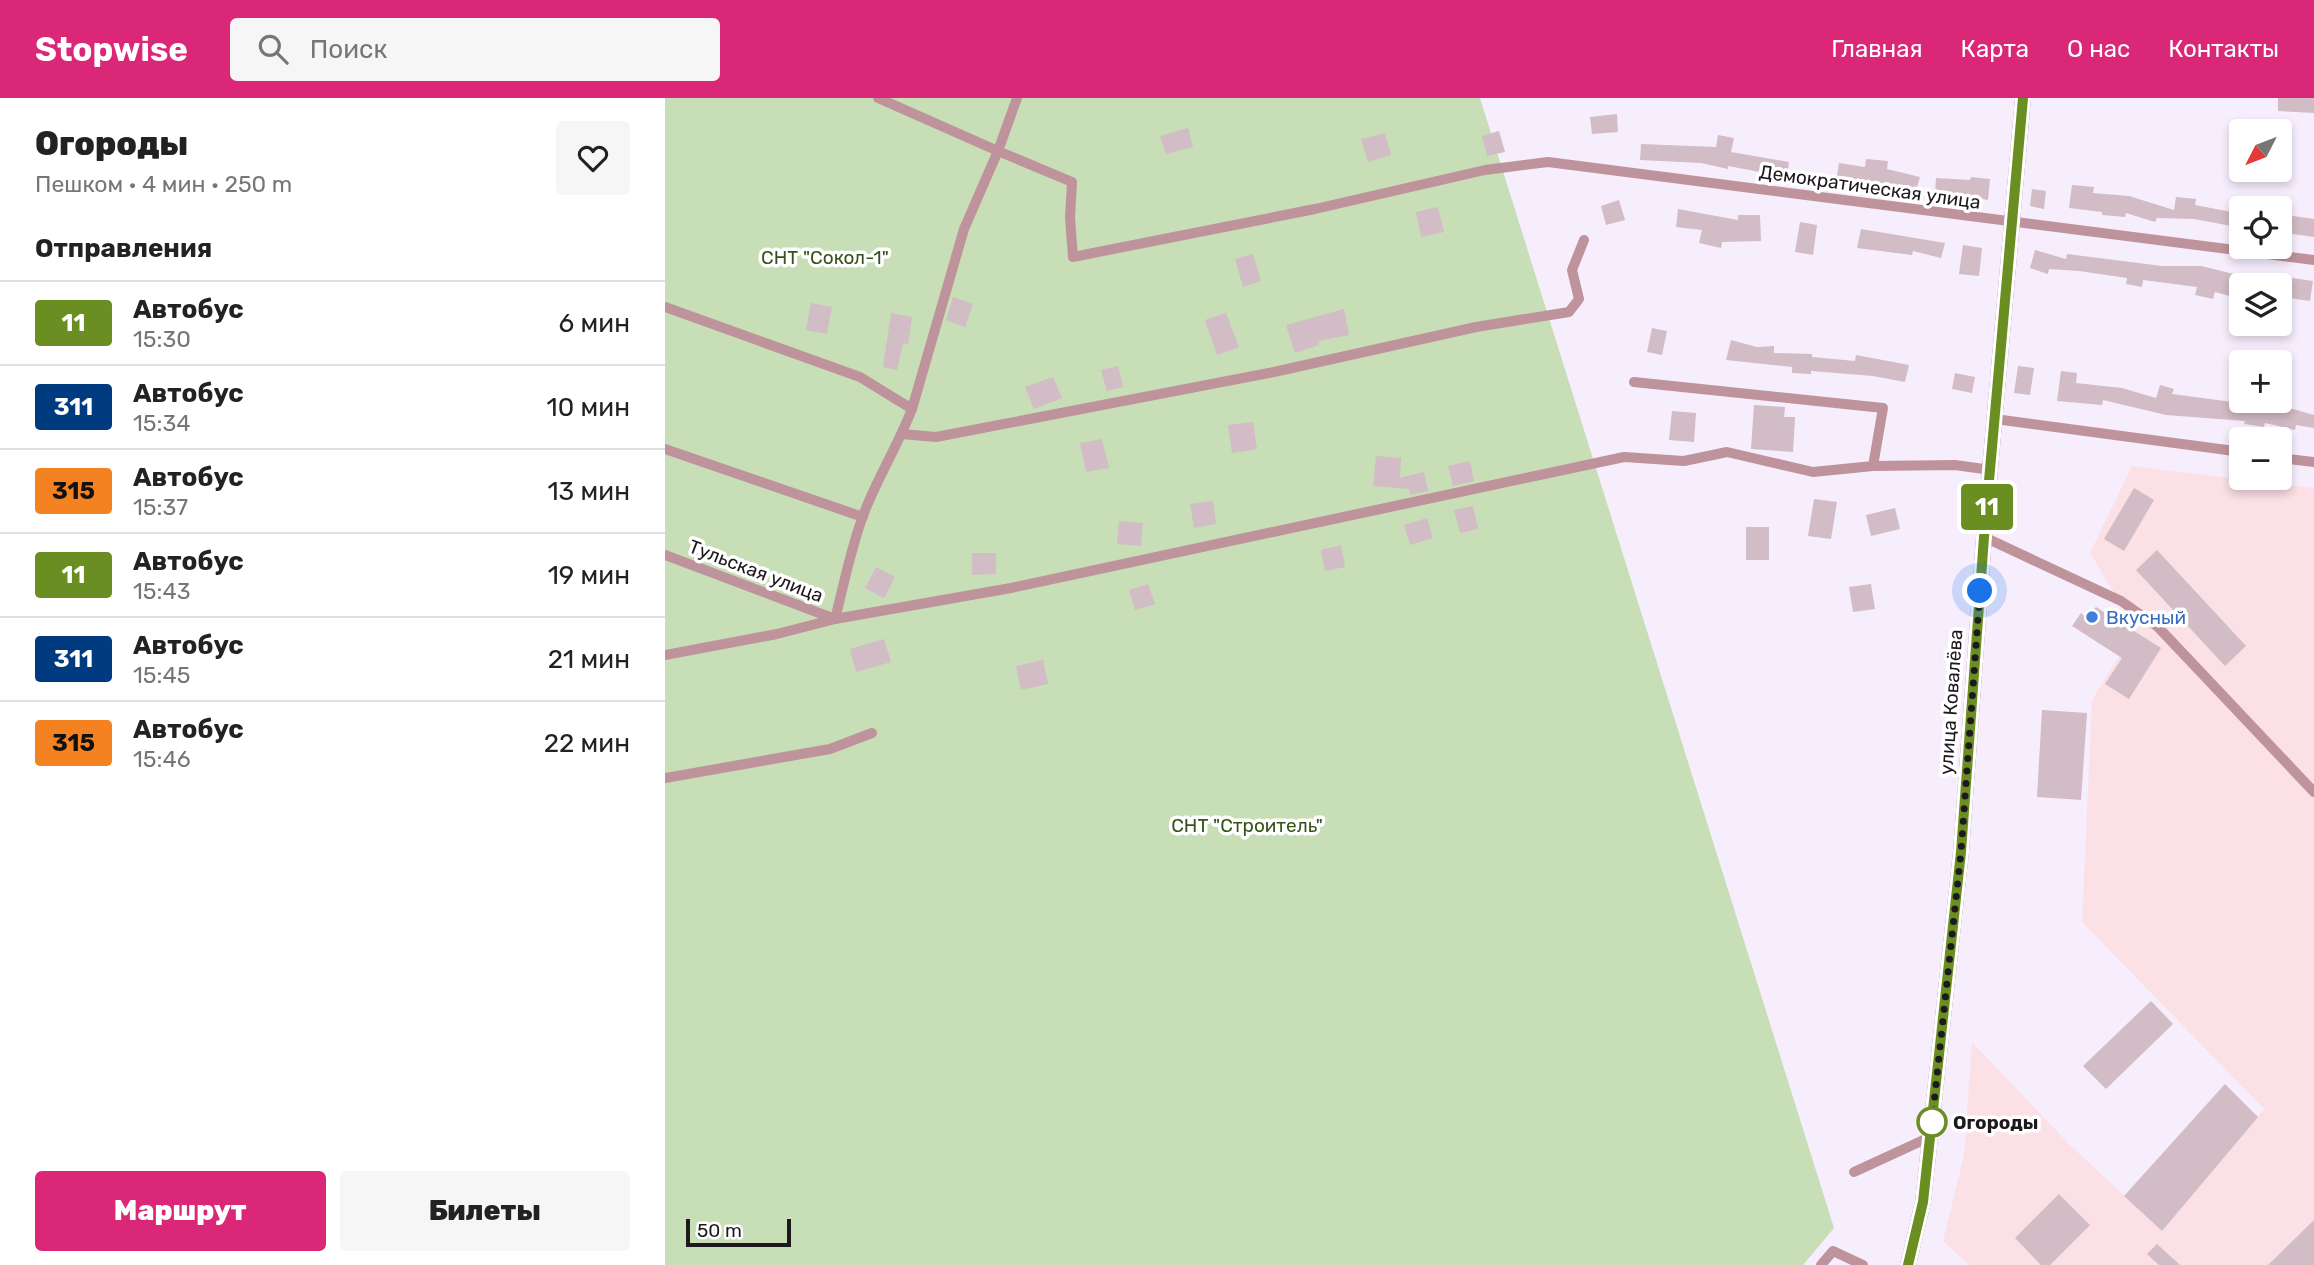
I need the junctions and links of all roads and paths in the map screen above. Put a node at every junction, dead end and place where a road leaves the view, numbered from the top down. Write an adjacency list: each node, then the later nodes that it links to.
1 (878, 98): 4 (street)
2 (1017, 98): 4 (street)
3 (2023, 98): 5 (street, улица Ковалёва)
4 (998, 151): 5 (street, Демократическая улица); 10 (street)
5 (2012, 223): 7 (street, Демократическая улица); 11 (street, улица Ковалёва)
6 (1584, 240): 12 (street)
7 (2314, 260)
8 (665, 307): 10 (street)
9 (1634, 382): 17 (street)
10 (912, 409): 12 (street)
11 (1995, 419): 14 (street); 18 (street, улица Ковалёва)
12 (902, 434): 19 (street)
13 (665, 449): 19 (street)
14 (2229, 450)
15 (2292, 459): 16 (street)
16 (2314, 462)
17 (1873, 466): 18 (street); 22 (street)
18 (1991, 470): 20 (street, улица Ковалёва)
19 (863, 516): 22 (street)
20 (1984, 537): 26 (street); 27 (street, улица Ковалёва)
21 (665, 555): 22 (street, Тульская улица)
22 (835, 619): 23 (street)
23 (665, 655)
24 (872, 733): 25 (street)
25 (665, 778)
26 (2314, 792)
27 (1930, 1137): 28 (street); 31 (street, улица Ковалёва)
28 (1854, 1172)
29 (1821, 1265): 30 (street)
30 (1863, 1265)
31 (1908, 1265)

